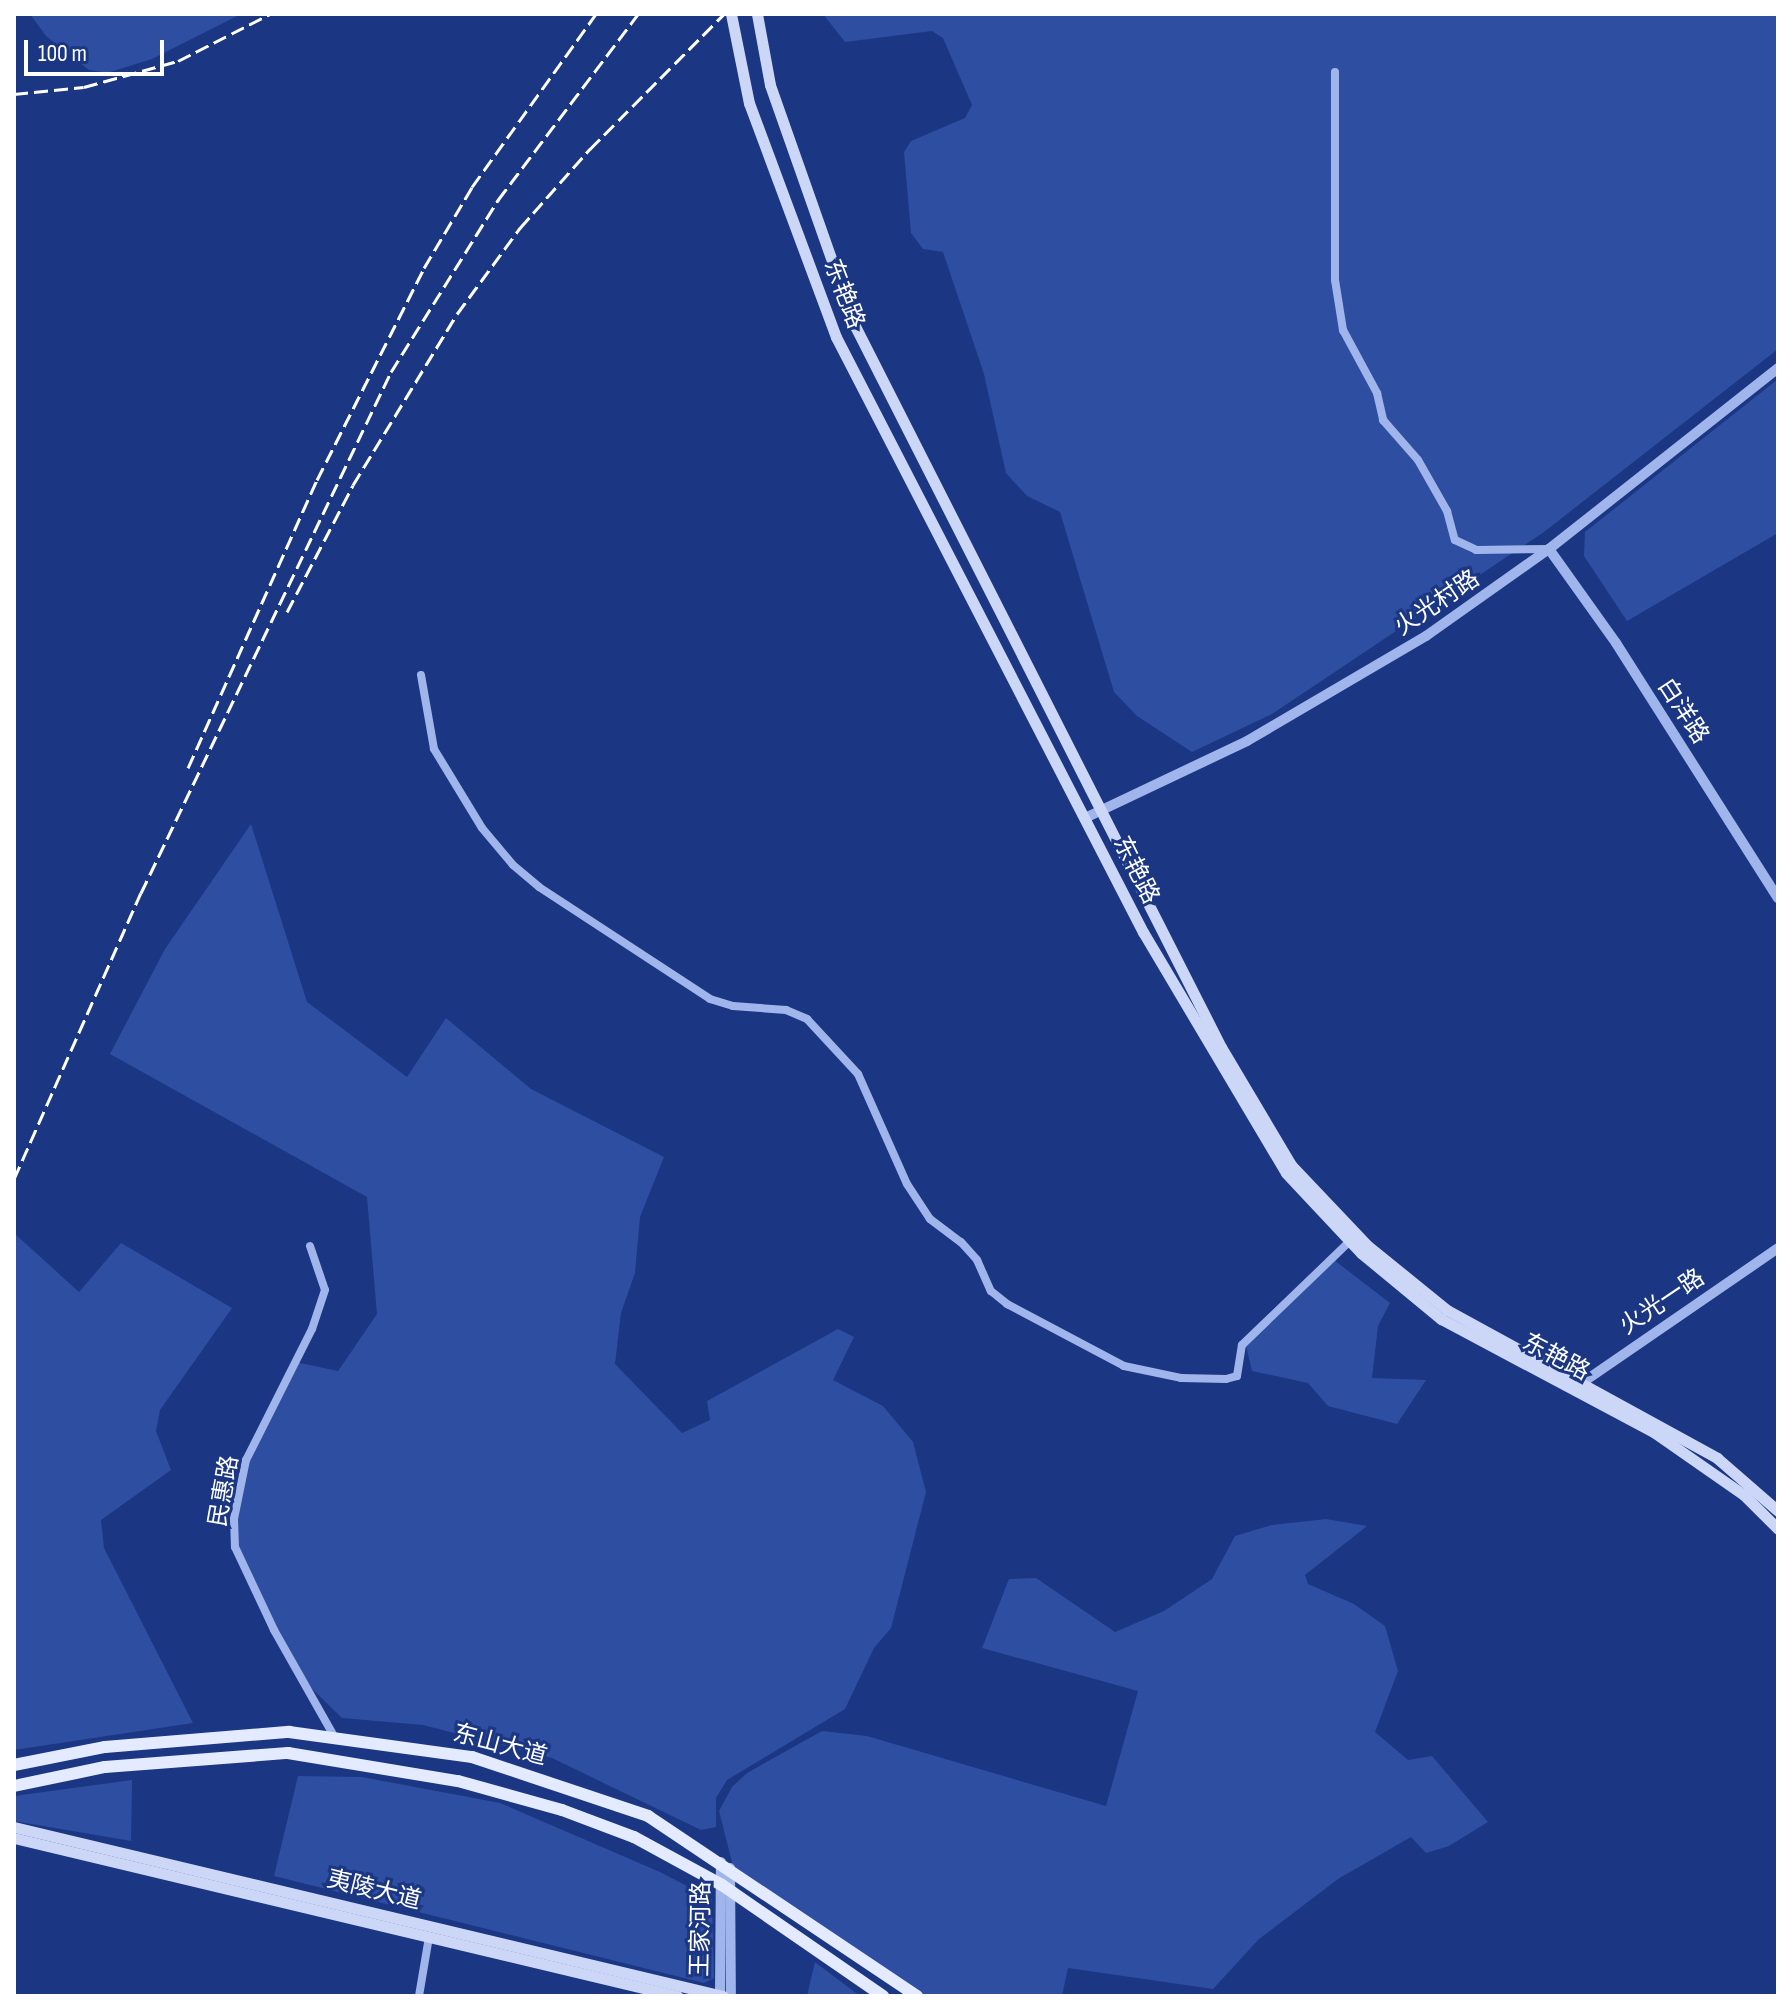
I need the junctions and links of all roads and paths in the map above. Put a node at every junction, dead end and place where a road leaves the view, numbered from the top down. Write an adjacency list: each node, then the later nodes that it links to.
1 (731, 14): 8 (main road, 东艳路)
2 (757, 14): 7 (main road, 东艳路)
3 (1335, 72): 5 (street)
4 (1778, 368): 5 (street, 火光村路)
5 (1549, 549): 7 (street, 火光村路); 9 (street, 白洋路)
6 (421, 675): 10 (street)
7 (1102, 811): 8 (street, 火光村路); 13 (main road, 东艳路)
8 (1085, 818): 10 (main road, 东艳路)
9 (1778, 898)
10 (1350, 1241): 13 (main road, 东艳路)
11 (310, 1246): 16 (street, 民惠路)
12 (1778, 1248): 13 (street, 火光一路)
13 (1576, 1387): 14 (main road, 东艳路); 15 (main road, 东艳路)
14 (1778, 1511)
15 (1778, 1529)
16 (335, 1738): 17 (main road, 东山大道); 21 (main road, 东山大道)
17 (14, 1765)
18 (14, 1786): 22 (main road, 东山大道)
19 (14, 1827): 26 (main road, 夷陵大道)
20 (14, 1838): 23 (main road, 夷陵大道)
21 (726, 1865): 22 (street, 王家河路); 29 (main road, 东山大道)
22 (726, 1888): 26 (street, 王家河路); 27 (street, 王家河路); 28 (main road, 东山大道)
23 (429, 1937): 24 (street); 25 (main road, 夷陵大道)
24 (419, 1996)
25 (677, 1996)
26 (721, 1996)
27 (731, 1996)
28 (883, 1996)
29 (917, 1996)

